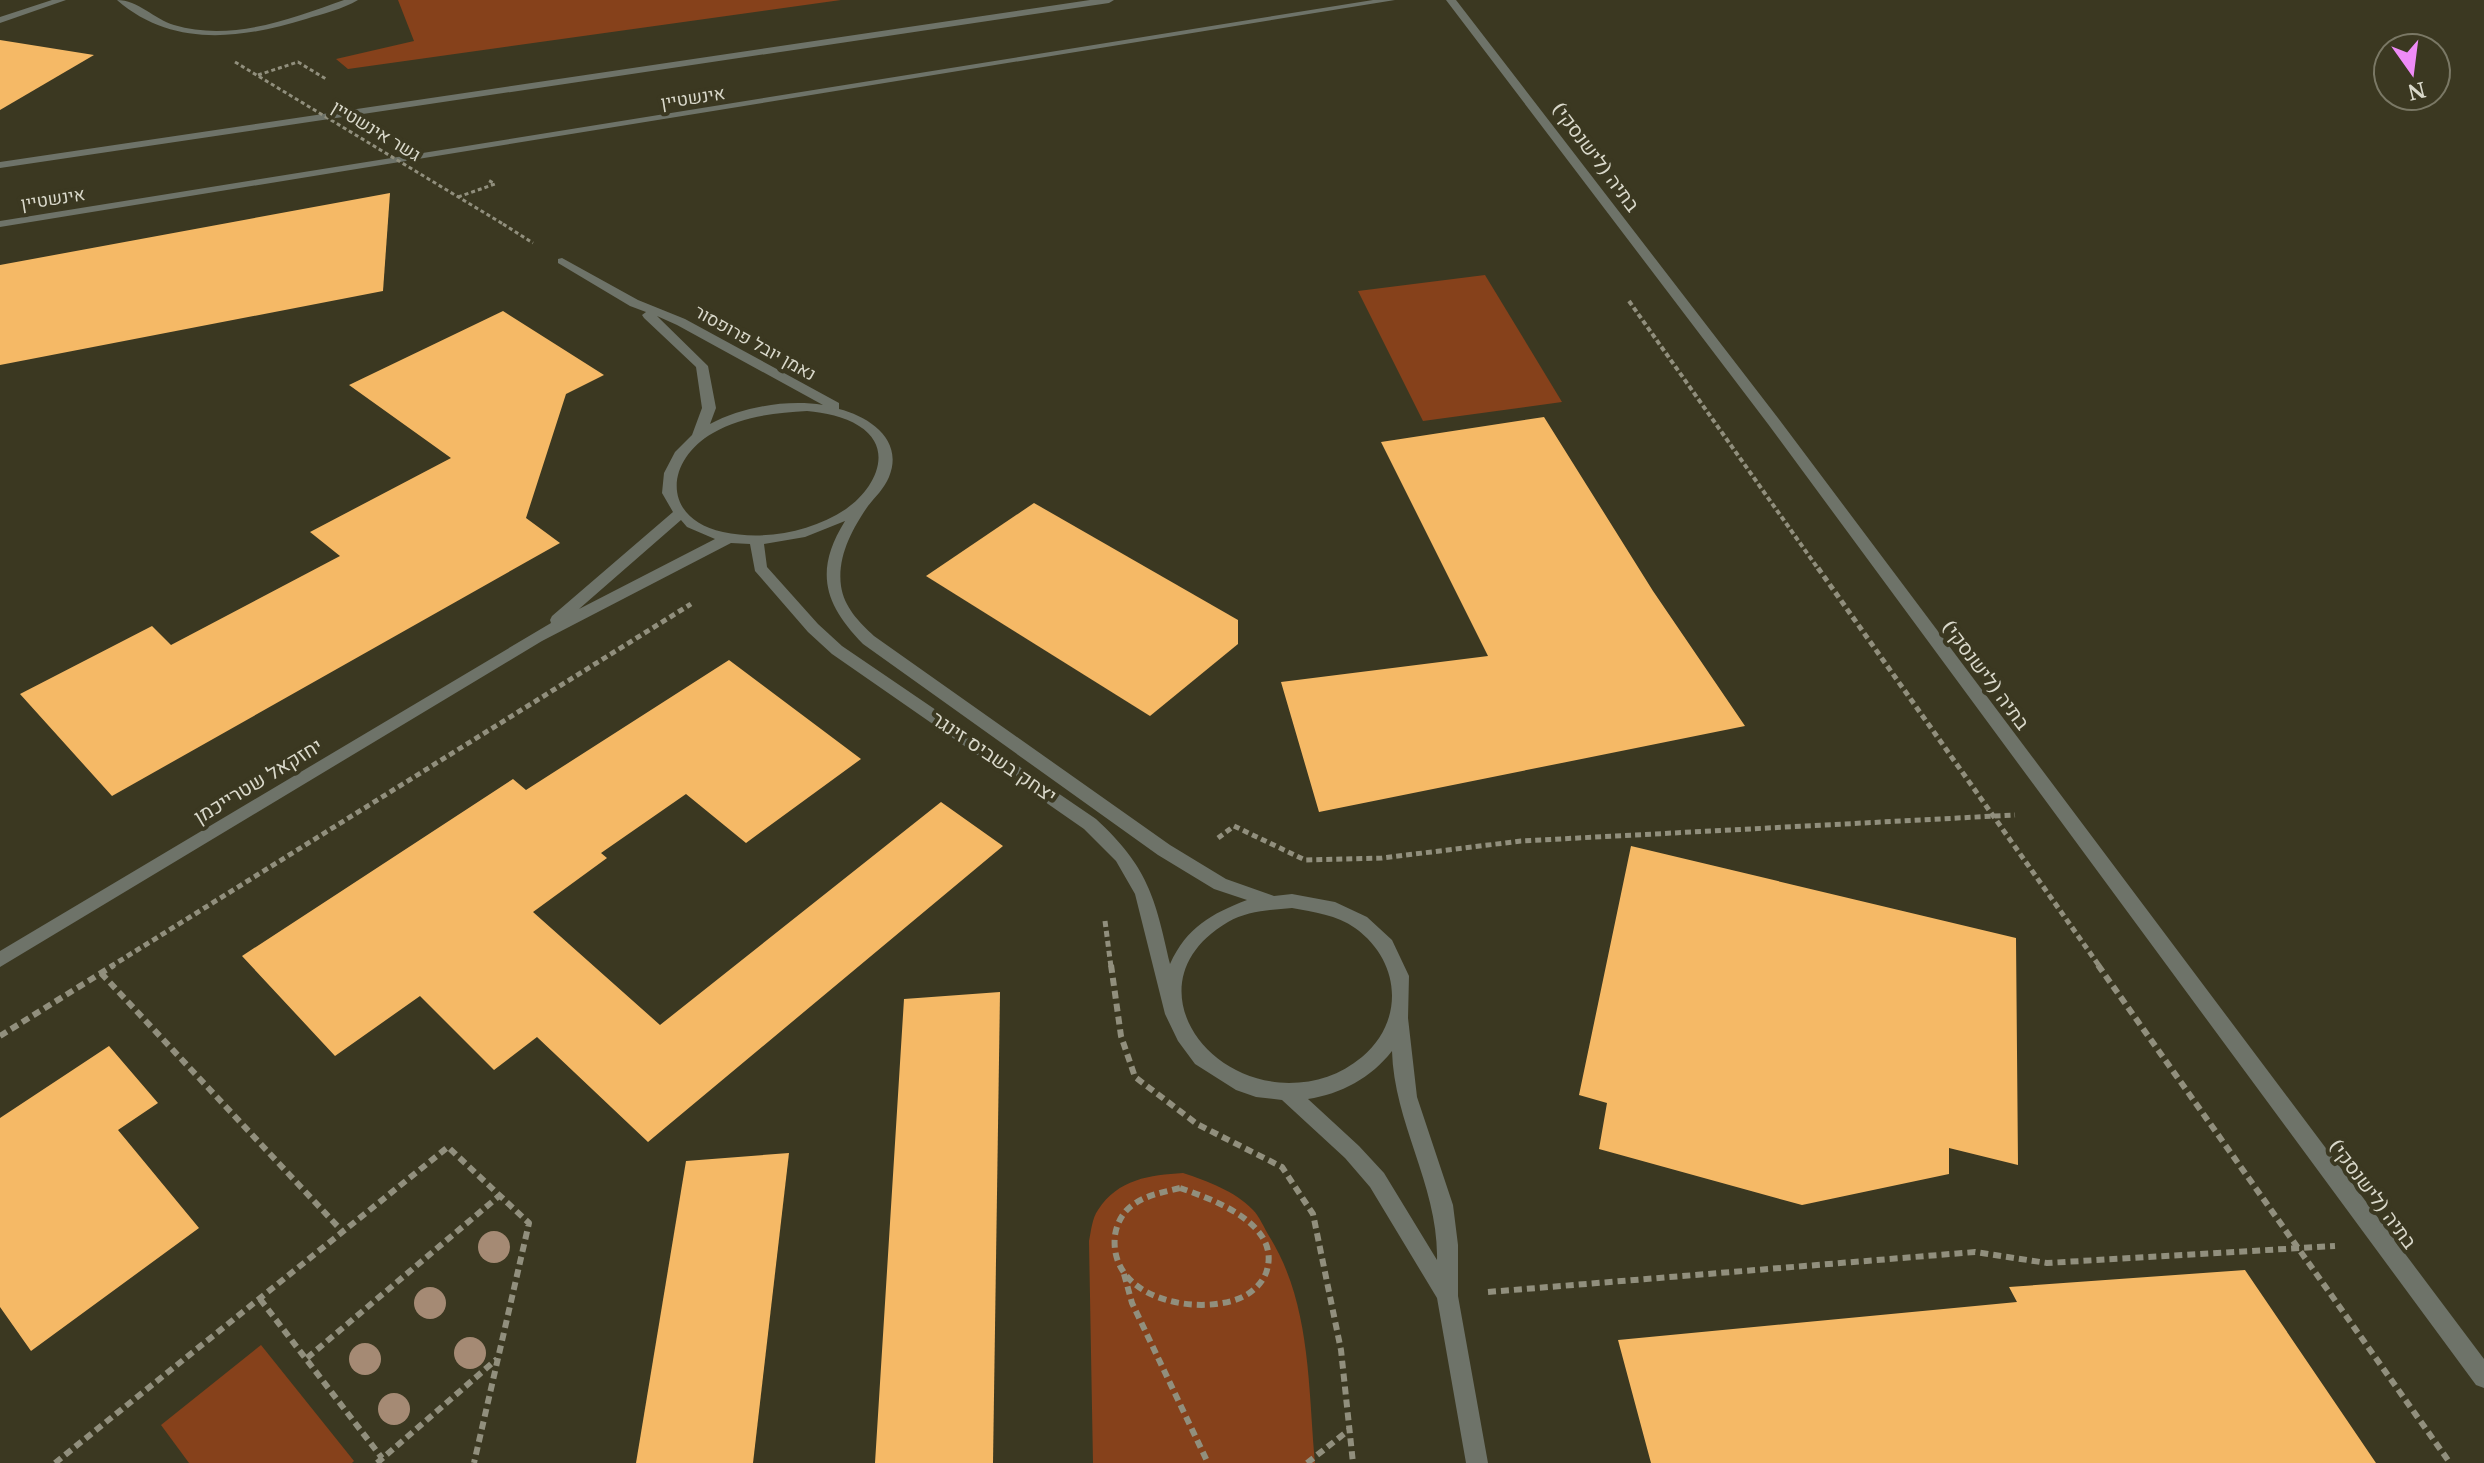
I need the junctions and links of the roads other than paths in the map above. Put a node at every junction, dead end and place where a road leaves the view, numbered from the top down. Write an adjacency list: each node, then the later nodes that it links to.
1 (61, 0): 7 (street)
2 (122, 0): 3 (street)
3 (353, 0)
4 (1109, 0): 8 (street, אינשטיין)
5 (1390, 0): 9 (street, אינשטיין)
6 (1451, 0): 25 (street, בתיה (לישנסקי))
7 (0, 20)
8 (0, 165)
9 (0, 224)
10 (562, 261): 11 (street, נאמן יובל פרופסור)
11 (634, 303): 12 (street, נאמן יובל פרופסור); 13 (street, נאמן יובל פרופסור)
12 (856, 418): 13 (street); 14 (street)
13 (698, 437): 15 (street)
14 (862, 505): 17 (street); 19 (street, יצחק בשביס זינגר)
15 (679, 514): 16 (street); 18 (street, יחזקאל שטרייכמן)
16 (729, 538): 17 (street); 18 (street, יחזקאל שטרייכמן)
17 (756, 540): 21 (street, יצחק בשביס זינגר)
18 (537, 637): 20 (street, יחזקאל שטרייכמן)
19 (1269, 900): 21 (street); 22 (street)
20 (0, 960)
21 (1174, 1014): 23 (street)
22 (1400, 1016): 23 (street); 24 (street)
23 (1288, 1093): 24 (street)
24 (1447, 1296): 26 (street)
25 (2484, 1377)
26 (1477, 1463)

